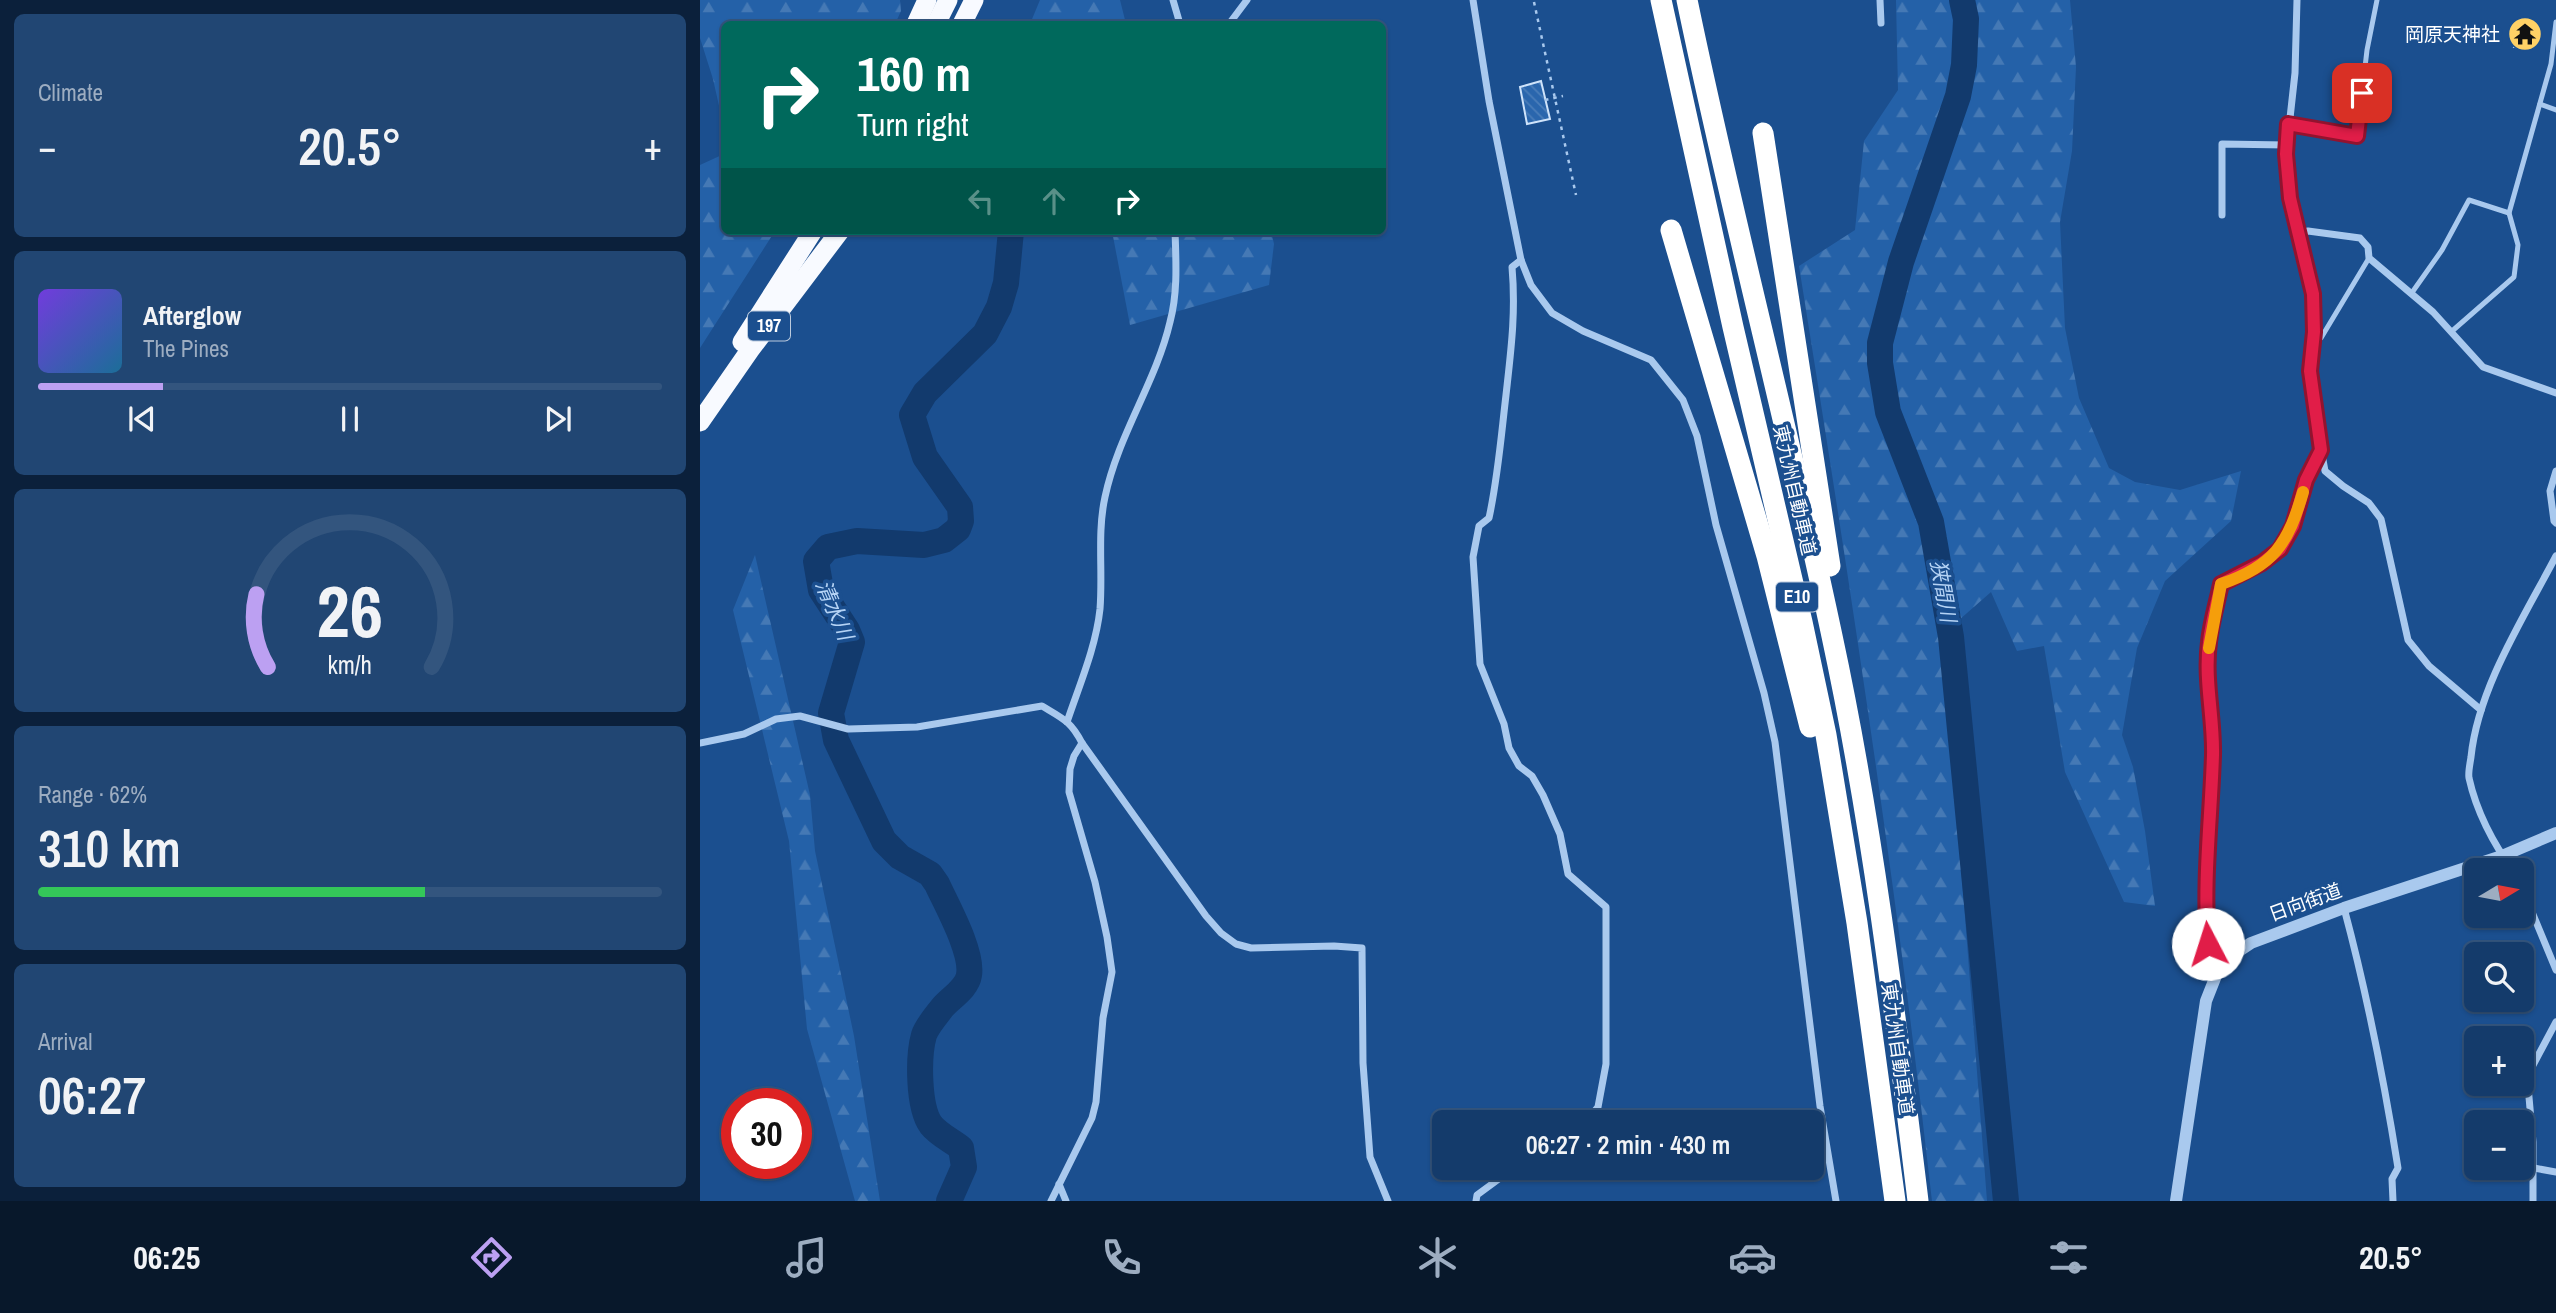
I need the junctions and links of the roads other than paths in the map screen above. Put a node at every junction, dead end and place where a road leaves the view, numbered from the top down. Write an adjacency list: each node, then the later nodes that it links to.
1 (928, 0): 11 (highway)
2 (974, 0): 12 (highway)
3 (1173, 0): 13 (street)
4 (1247, 0): 14 (street)
5 (1473, 0): 30 (street)
6 (1661, 0): 52 (highway, 東九州自動車道 / E10)
7 (1687, 0): 43 (highway, 東九州自動車道 / E10)
8 (1880, 0): 16 (street)
9 (2297, 0): 19 (street)
10 (2377, 0): 19 (lane)
11 (918, 21)
12 (964, 21)
13 (1180, 21)
14 (1230, 21)
15 (2556, 22): 17 (lane)
16 (1881, 23)
17 (2539, 104): 18 (lane); 22 (lane)
18 (2556, 110)
19 (2288, 124): 21 (street)
20 (1763, 133): 43 (highway)
21 (2286, 145): 23 (street); 25 (street)
22 (2509, 213): 31 (lane); 32 (lane)
23 (2222, 215)
24 (1671, 230): 52 (highway)
25 (2298, 233): 29 (street); 33 (street)
26 (810, 235): 35 (highway, 197)
27 (837, 235): 36 (highway, 197)
28 (1174, 235): 42 (street)
29 (2369, 258): 31 (street); 33 (lane)
30 (1521, 260): 54 (street); 65 (street)
31 (2411, 294): 32 (street)
32 (2451, 332): 34 (street)
33 (2313, 342): 37 (street)
34 (2556, 393)
35 (700, 408)
36 (700, 422)
37 (2321, 450): 41 (street); 50 (street)
38 (2556, 471): 39 (street)
39 (2556, 523)
40 (2556, 556): 41 (street)
41 (2481, 710): 47 (street)
42 (1067, 722): 44 (street); 45 (street)
43 (1852, 737): 67 (highway, 東九州自動車道 / E10)
44 (700, 743)
45 (1082, 743): 60 (street); 63 (street)
46 (2556, 833): 47 (street, 日向街道)
47 (2502, 856): 48 (street, 日向街道)
48 (2344, 908): 50 (street, 日向街道); 69 (street)
49 (2534, 917): 51 (street)
50 (2221, 963): 68 (street)
51 (2556, 970)
52 (1869, 1003): 66 (highway, 東九州自動車道 / E10)
53 (2556, 1022): 55 (street)
54 (1596, 1110)
55 (2530, 1110)
56 (2534, 1168): 57 (street)
57 (2556, 1171)
58 (1497, 1180): 64 (street)
59 (2534, 1180): 70 (street)
60 (1059, 1184): 61 (street); 62 (street)
61 (1051, 1201)
62 (1066, 1201)
63 (1388, 1201)
64 (1476, 1201)
65 (1836, 1201)
66 (1895, 1201)
67 (1918, 1201)
68 (2176, 1201)
69 (2393, 1201)
70 (2533, 1201)

